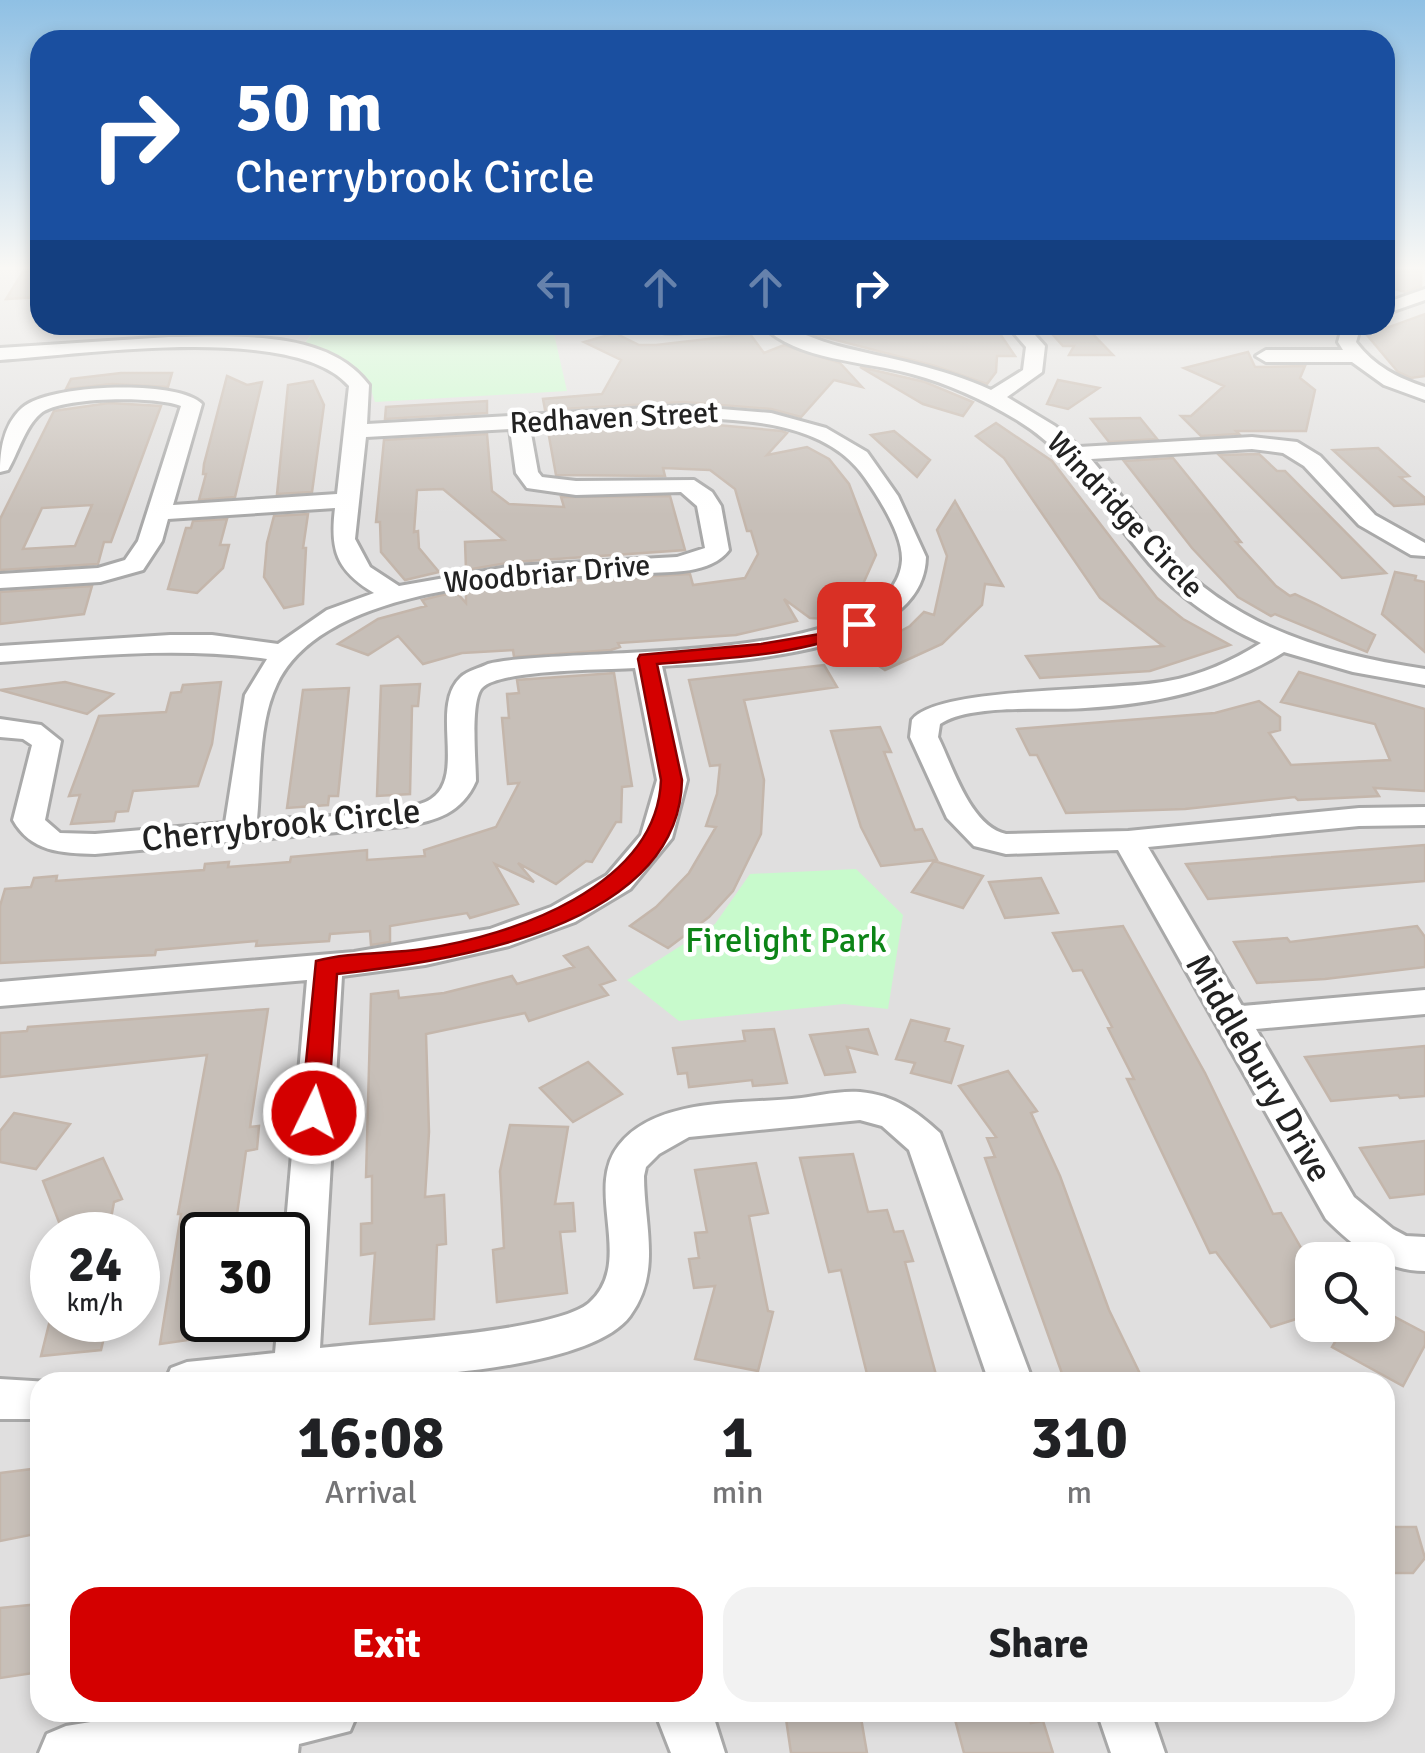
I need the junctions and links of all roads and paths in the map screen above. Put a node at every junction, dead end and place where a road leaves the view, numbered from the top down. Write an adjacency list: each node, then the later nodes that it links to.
1 (45, 352): 6 (street)
2 (297, 352): 12 (street)
3 (846, 352): 10 (street, Windridge Circle)
4 (1035, 352): 10 (street)
5 (1352, 352): 8 (street)
6 (0, 354)
7 (1266, 356): 8 (street)
8 (1355, 356): 9 (street)
9 (1425, 394)
10 (991, 396): 13 (street, Windridge Circle)
11 (519, 422): 12 (street, Redhaven Street); 19 (street, Woodbriar Drive); 23 (street, Redhaven Street)
12 (356, 431): 15 (street)
13 (1074, 454): 17 (street); 20 (street, Windridge Circle)
14 (0, 465): 16 (street)
15 (346, 500): 16 (street); 19 (street)
16 (160, 513): 18 (street)
17 (1420, 550)
18 (0, 581)
19 (394, 592): 21 (street, Woodbriar Drive)
20 (1281, 642): 24 (street, Windridge Circle); 28 (street)
21 (283, 653): 22 (street); 27 (street, Woodbriar Drive)
22 (0, 654)
23 (647, 659): 27 (street, Cherrybrook Circle); 29 (street)
24 (1425, 677)
25 (0, 728): 27 (street, Cherrybrook Circle)
26 (1425, 816): 28 (street)
27 (240, 832)
28 (1128, 840): 32 (street, Middlebury Drive)
29 (325, 967): 30 (street); 34 (street)
30 (0, 994)
31 (1425, 1002): 32 (street)
32 (1231, 1019): 33 (street, Middlebury Drive)
33 (1425, 1254)
34 (296, 1372)
35 (318, 1372): 36 (street)
36 (1007, 1372)
37 (0, 1398): 38 (street)
38 (30, 1400)
39 (296, 1722): 42 (street)
40 (687, 1722): 44 (street)
41 (1127, 1722): 45 (street)
42 (272, 1729): 43 (street)
43 (66, 1753)
44 (698, 1753)
45 (1138, 1753)

